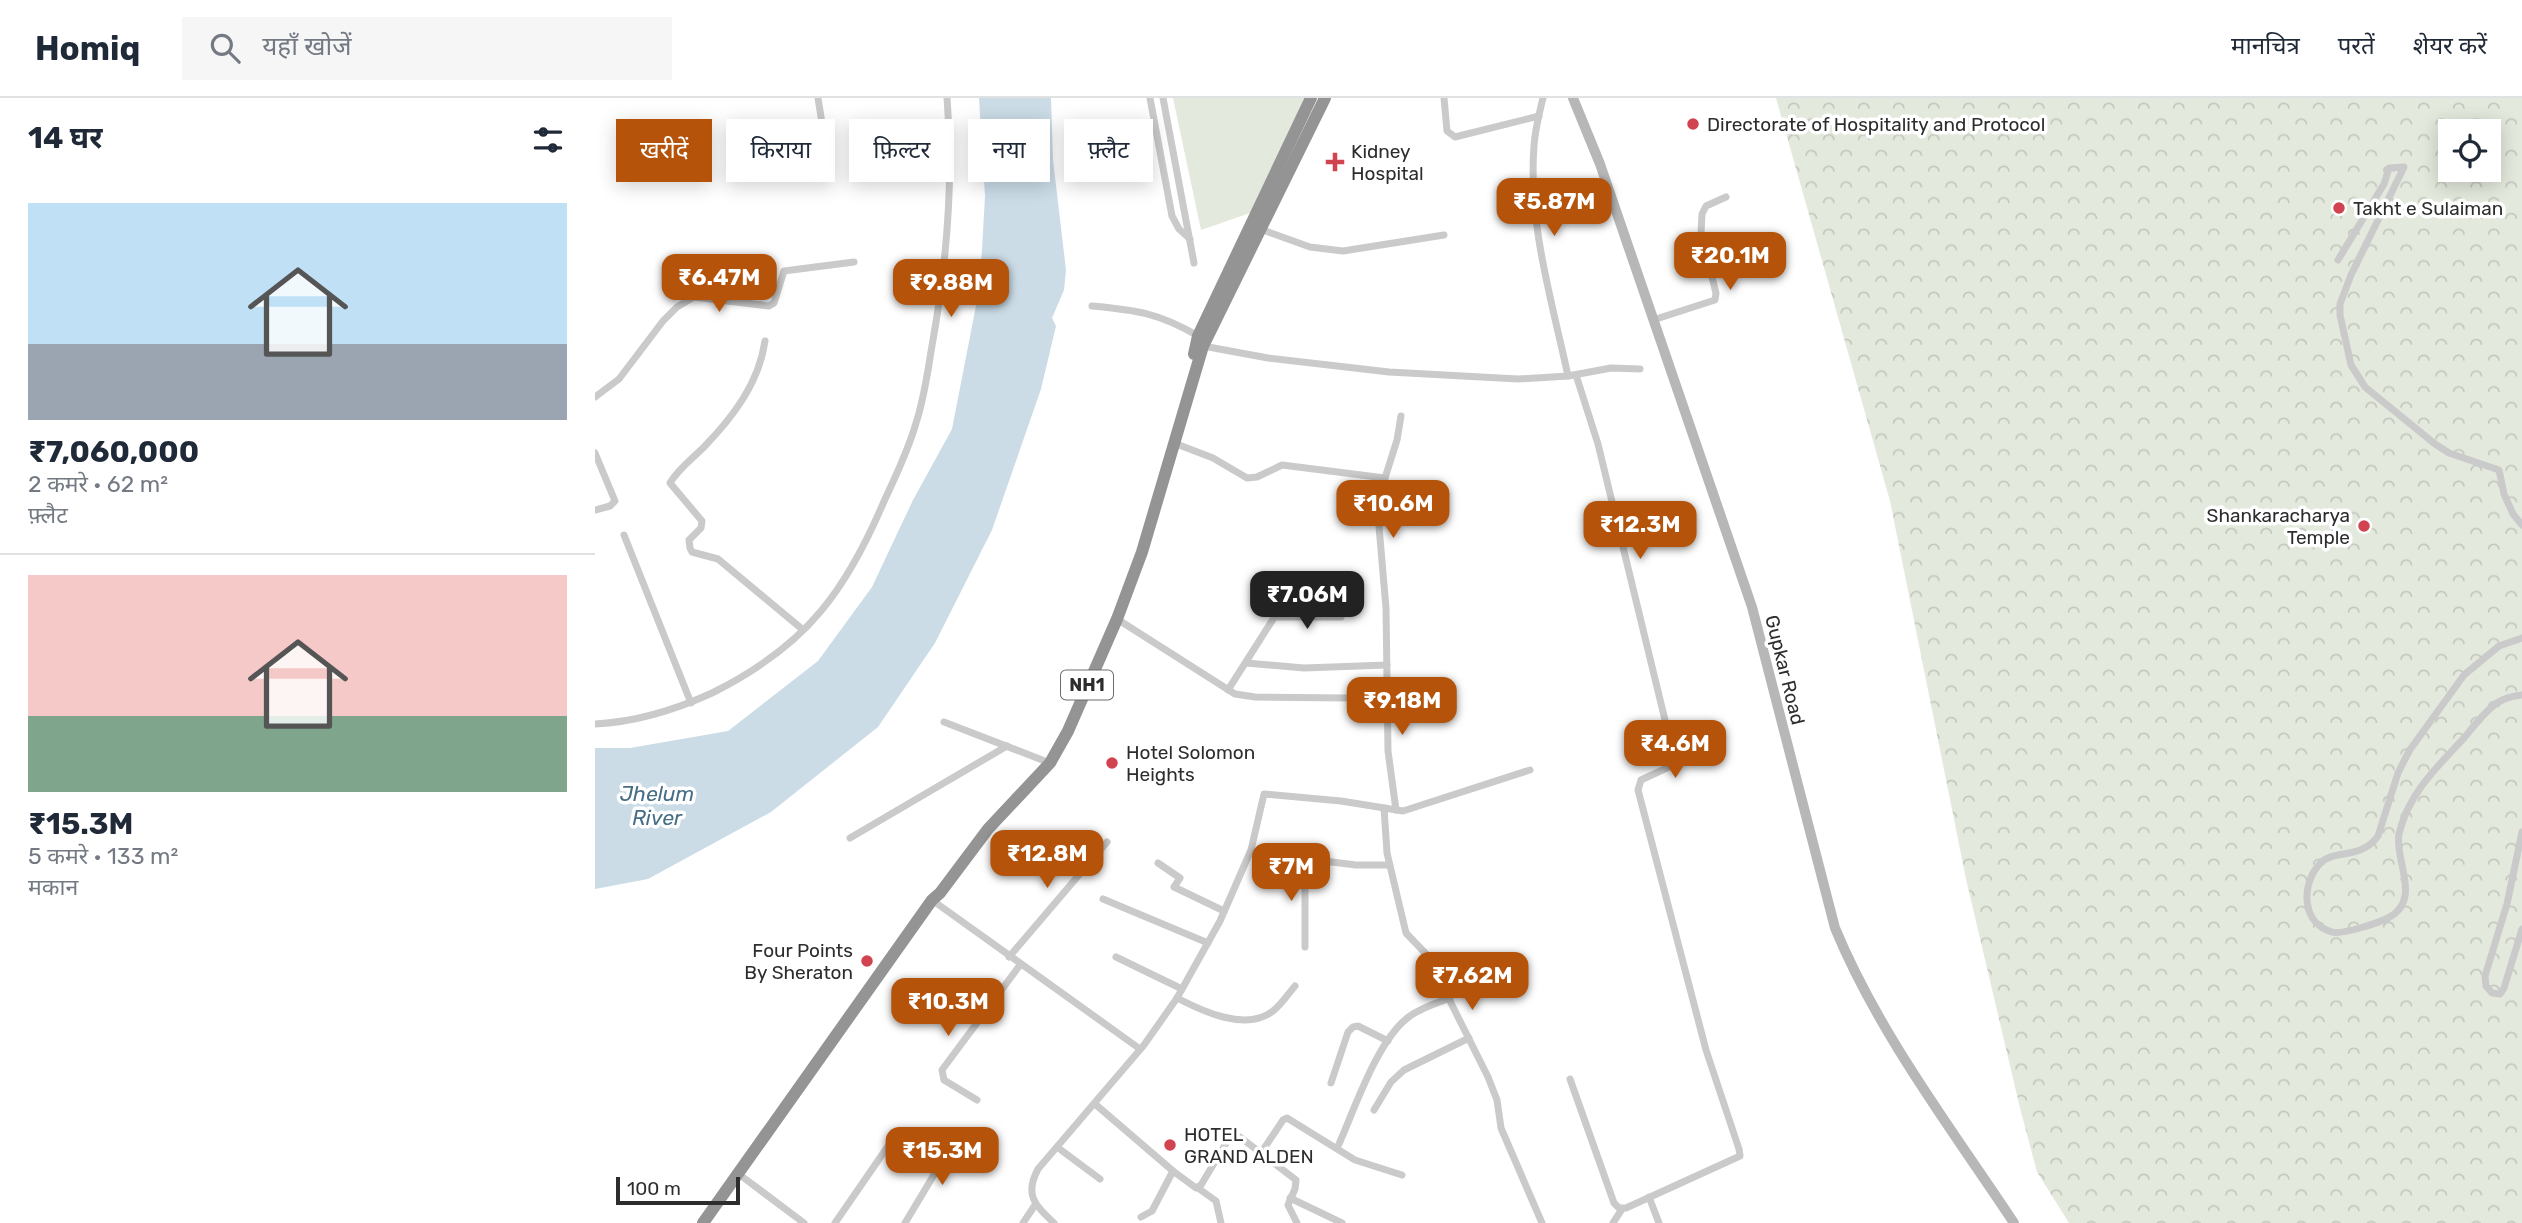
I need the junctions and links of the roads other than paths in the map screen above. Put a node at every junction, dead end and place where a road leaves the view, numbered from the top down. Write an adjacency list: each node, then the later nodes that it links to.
1 (818, 98): 11 (street)
2 (947, 98): 37 (street)
3 (1150, 98): 15 (street)
4 (1163, 98): 15 (street)
5 (1311, 98): 22 (highway, NH1)
6 (1325, 98): 13 (highway, NH1)
7 (1444, 98): 10 (street)
8 (1542, 98): 10 (street)
9 (1573, 98): 20 (main road, Gupkar Road)
10 (1539, 116): 24 (street)
11 (821, 119)
12 (1726, 197): 20 (street)
13 (1260, 229): 14 (street); 22 (highway, NH1)
14 (1444, 235)
15 (1190, 239): 18 (street)
16 (2338, 260): 31 (street)
17 (854, 262): 25 (street)
18 (1195, 263)
19 (1092, 306): 22 (street)
20 (1653, 320): 108 (main road, Gupkar Road)
21 (765, 341): 37 (street)
22 (1201, 342): 24 (street); 27 (highway, NH1)
23 (1640, 369): 24 (street)
24 (1572, 376): 91 (street)
25 (595, 397)
26 (1401, 416): 29 (street)
27 (1174, 443): 29 (street); 36 (highway, NH1)
28 (595, 453): 30 (street)
29 (1385, 478): 40 (street)
30 (595, 510)
31 (2522, 525)
32 (624, 536): 44 (street)
33 (1335, 588): 34 (street)
34 (1274, 617): 35 (street); 39 (street)
35 (1341, 617)
36 (1117, 620): 41 (street); 48 (highway, NH1)
37 (803, 629): 44 (street)
38 (2522, 638): 42 (street)
39 (1245, 663): 40 (street); 41 (street)
40 (1387, 665): 51 (street)
41 (1228, 690): 43 (street)
42 (2522, 695)
43 (1348, 698)
44 (691, 703): 46 (street)
45 (944, 722): 47 (street)
46 (595, 724)
47 (1007, 746): 48 (street); 53 (street)
48 (1050, 763): 59 (highway, NH1)
49 (1530, 770): 51 (street)
50 (1384, 808): 51 (street); 55 (street); 58 (street)
51 (1396, 810)
52 (2522, 832): 62 (street)
53 (850, 838)
54 (1107, 842): 65 (street)
55 (1251, 852): 56 (street); 61 (street)
56 (1305, 859): 58 (street); 64 (street)
57 (1158, 863): 61 (street)
58 (1389, 864): 71 (street)
59 (936, 899): 65 (street); 87 (highway, NH1); 95 (highway, NH1)
60 (1103, 899): 63 (street)
61 (1224, 911): 63 (street)
62 (2522, 929)
63 (1208, 943): 69 (street)
64 (1305, 947)
65 (1009, 957): 67 (street)
66 (1116, 957): 69 (street)
67 (1020, 965): 74 (street); 77 (street)
68 (1296, 986): 70 (street)
69 (1181, 989): 70 (street)
70 (1177, 998): 74 (street)
71 (1450, 999): 72 (street); 73 (street)
72 (1469, 1038): 79 (street); 105 (street)
73 (1388, 1041): 76 (street); 82 (street)
74 (1140, 1049): 78 (street)
75 (1570, 1079): 93 (street)
76 (1331, 1083)
77 (977, 1100)
78 (1095, 1104): 83 (street); 85 (street)
79 (1374, 1110)
80 (895, 1136): 98 (street)
81 (956, 1138): 99 (street)
82 (1339, 1144)
83 (1057, 1147): 88 (street); 92 (street)
84 (1261, 1153): 86 (street); 89 (street); 90 (street)
85 (1173, 1171): 89 (street); 94 (street)
86 (1402, 1175)
87 (744, 1178): 96 (highway, NH1); 97 (street)
88 (1100, 1179)
89 (1198, 1188): 102 (street)
90 (1290, 1198): 103 (street); 104 (street)
91 (1649, 1198): 93 (street); 107 (street)
92 (1035, 1205): 100 (street); 101 (street)
93 (1622, 1209): 106 (street)
94 (1140, 1217)
95 (703, 1223)
96 (712, 1223)
97 (804, 1223)
98 (835, 1223)
99 (905, 1223)
100 (1023, 1223)
101 (1054, 1223)
102 (1221, 1223)
103 (1297, 1223)
104 (1342, 1223)
105 (1542, 1223)
106 (1613, 1223)
107 (1659, 1223)
108 (2014, 1223)

